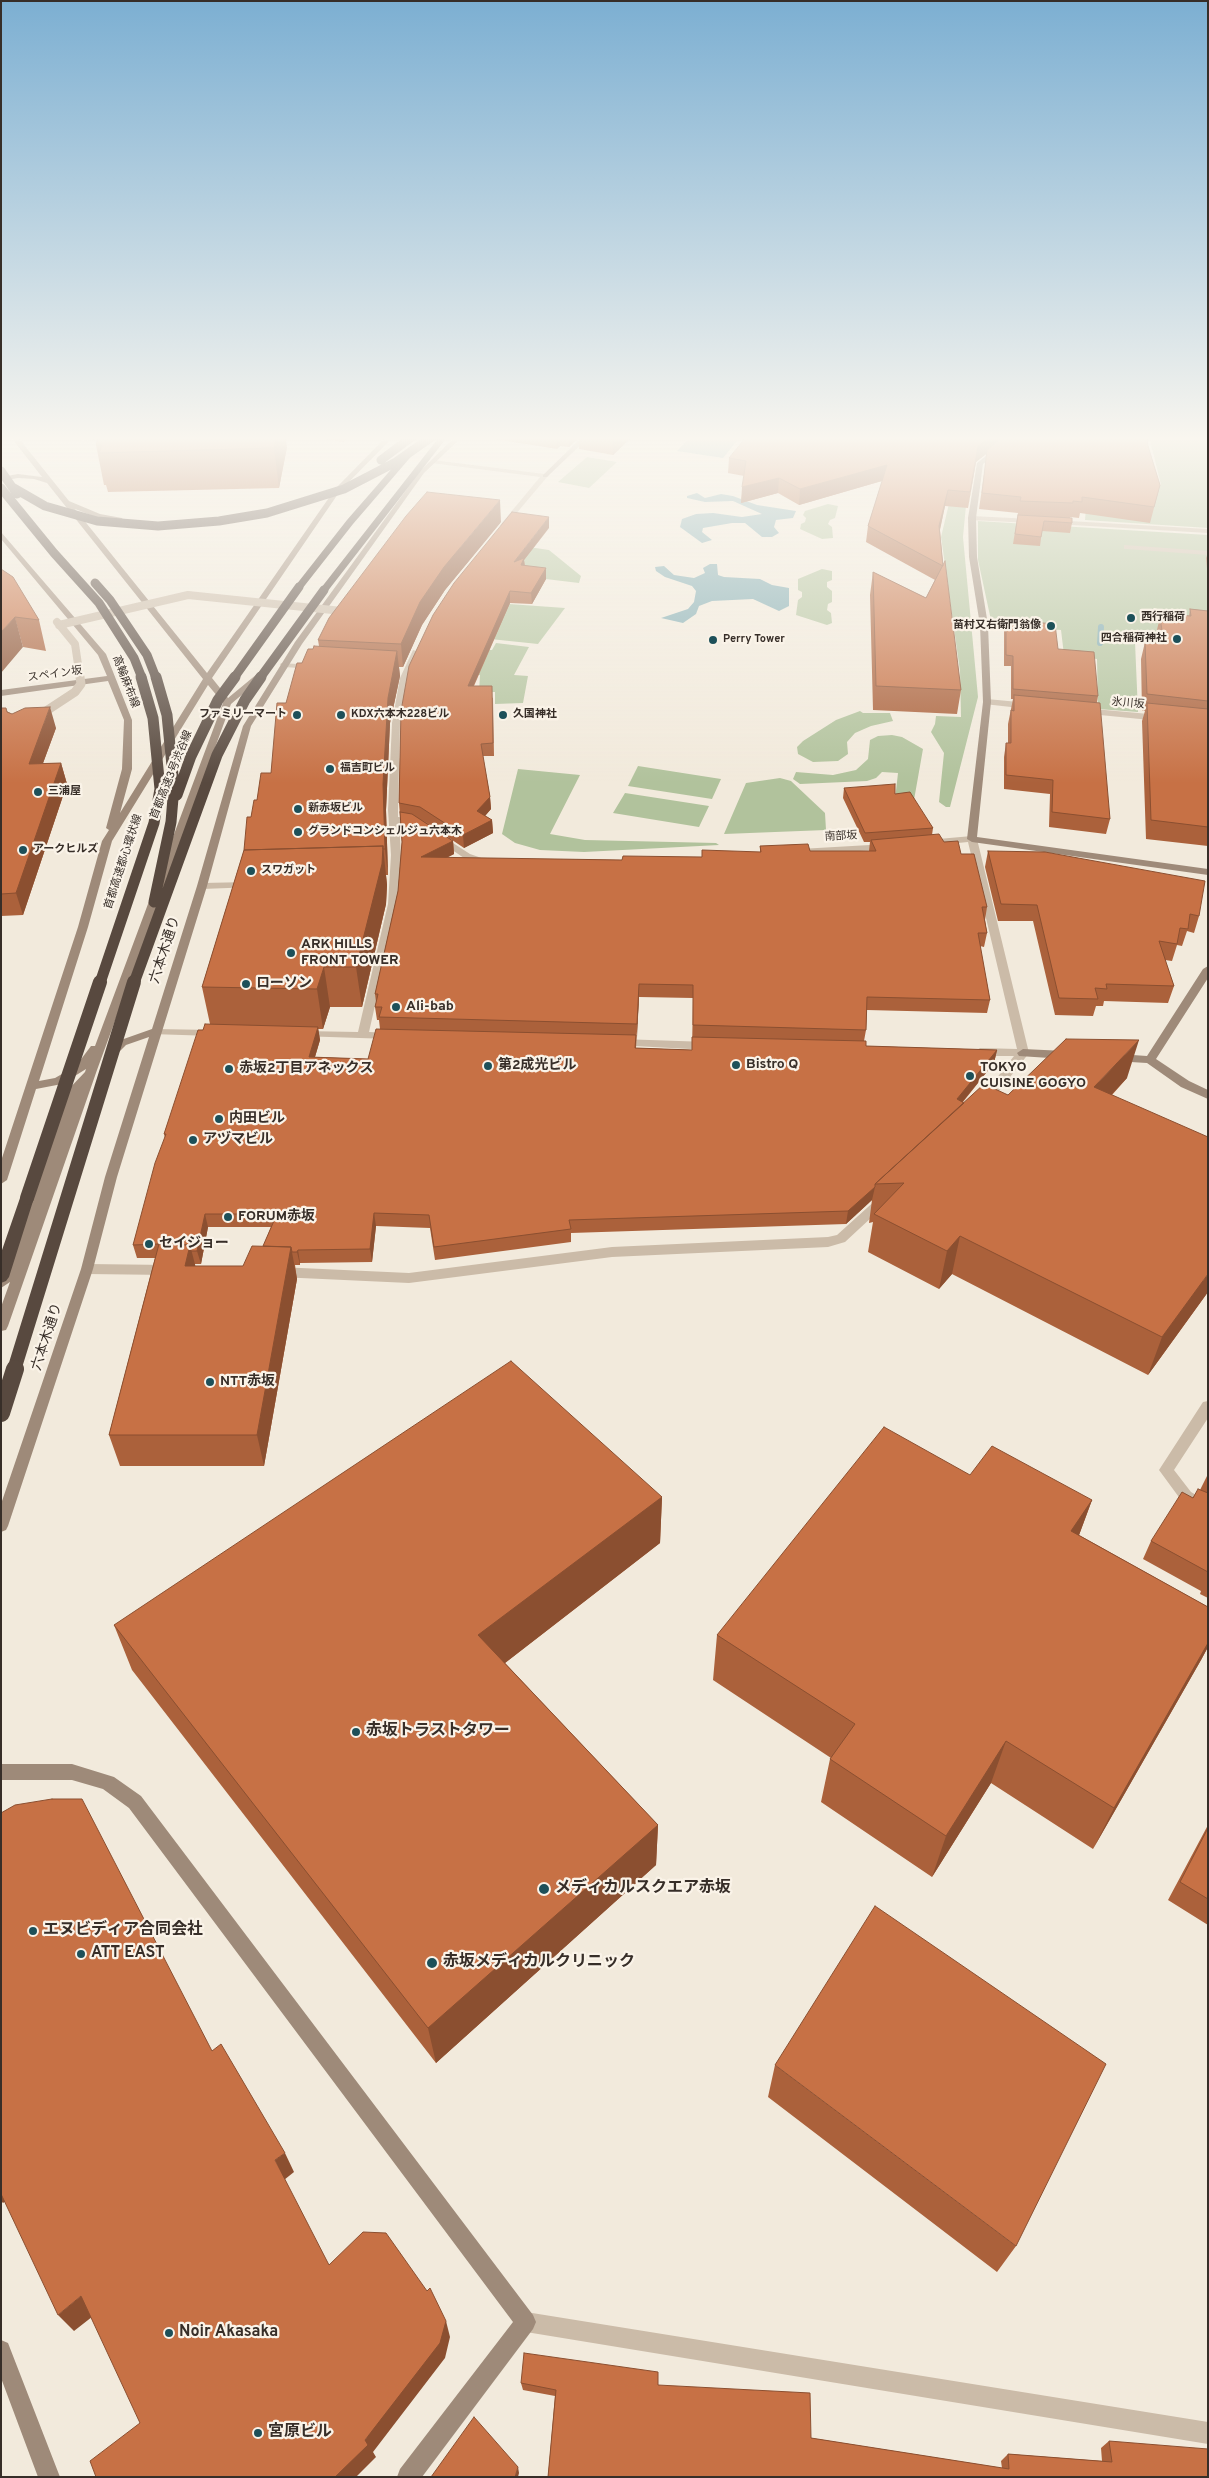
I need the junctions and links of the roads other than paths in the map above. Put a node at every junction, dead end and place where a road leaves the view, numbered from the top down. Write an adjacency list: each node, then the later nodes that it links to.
1 (16, 552): 17 (main road, 高輪麻布線)
2 (53, 552): 40 (highway, 首都高速都心環状線, bridge)
3 (67, 552): 38 (highway, bridge)
4 (105, 552): 18 (main road)
5 (295, 552): 18 (main road)
6 (327, 552): 40 (highway, 首都高速3号渋谷線, bridge)
7 (355, 552): 38 (highway, bridge)
8 (365, 552): 14 (main road, 六本木通り)
9 (973, 552): 20 (main road)
10 (1190, 552): 11 (street)
11 (1208, 553)
12 (340, 614): 25 (street, bridge)
13 (421, 641): 27 (street)
14 (298, 644): 15 (main road, 六本木通り); 21 (main road)
15 (284, 665): 16 (street); 26 (main road, 六本木通り)
16 (324, 667)
17 (112, 678): 19 (main road, スペイン坂); 29 (main road, 高輪麻布線)
18 (207, 679): 21 (main road); 29 (main road)
19 (1, 693)
20 (987, 702): 22 (street); 28 (main road)
21 (227, 703): 26 (main road); 45 (main road)
22 (1043, 707)
23 (1071, 710): 24 (street, 氷川坂)
24 (1172, 719)
25 (25, 724)
26 (247, 726): 36 (main road, 六本木通り)
27 (394, 819): 33 (street); 43 (street)
28 (972, 839): 30 (street); 34 (main road); 49 (street)
29 (107, 841): 54 (main road)
30 (918, 844)
31 (901, 845): 32 (street, 南部坂)
32 (794, 852)
33 (501, 863)
34 (1208, 872)
35 (260, 884): 36 (street)
36 (202, 886): 39 (main road, 六本木通り)
37 (1208, 969): 52 (main road)
38 (135, 979): 66 (highway, bridge)
39 (155, 1032): 41 (street); 53 (main road); 59 (main road, 六本木通り)
40 (82, 1033): 62 (highway, 首都高速都心環状線, bridge)
41 (227, 1033)
42 (295, 1034): 43 (street)
43 (363, 1035): 44 (street)
44 (402, 1036)
45 (104, 1038): 53 (main road); 54 (main road)
46 (606, 1043): 47 (street)
47 (723, 1046)
48 (973, 1052): 49 (street)
49 (1023, 1053): 50 (main road); 56 (street)
50 (1073, 1056)
51 (1102, 1057): 52 (main road)
52 (1150, 1060): 55 (main road)
53 (91, 1070): 63 (main road); 64 (main road)
54 (33, 1086): 57 (main road)
55 (1208, 1095)
56 (975, 1112)
57 (1, 1180)
58 (890, 1193): 61 (street)
59 (87, 1269): 60 (street); 68 (main road, 六本木通り)
60 (179, 1270)
61 (268, 1272)
62 (1, 1277)
63 (1, 1283)
64 (1, 1326)
65 (1208, 1406): 67 (street)
66 (1, 1413)
67 (1208, 1509)
68 (1, 1526)
69 (1, 1772): 70 (main road)
70 (526, 2322): 72 (street); 74 (main road)
71 (1, 2350): 73 (main road)
72 (1208, 2433)
73 (49, 2477)
74 (408, 2477)

